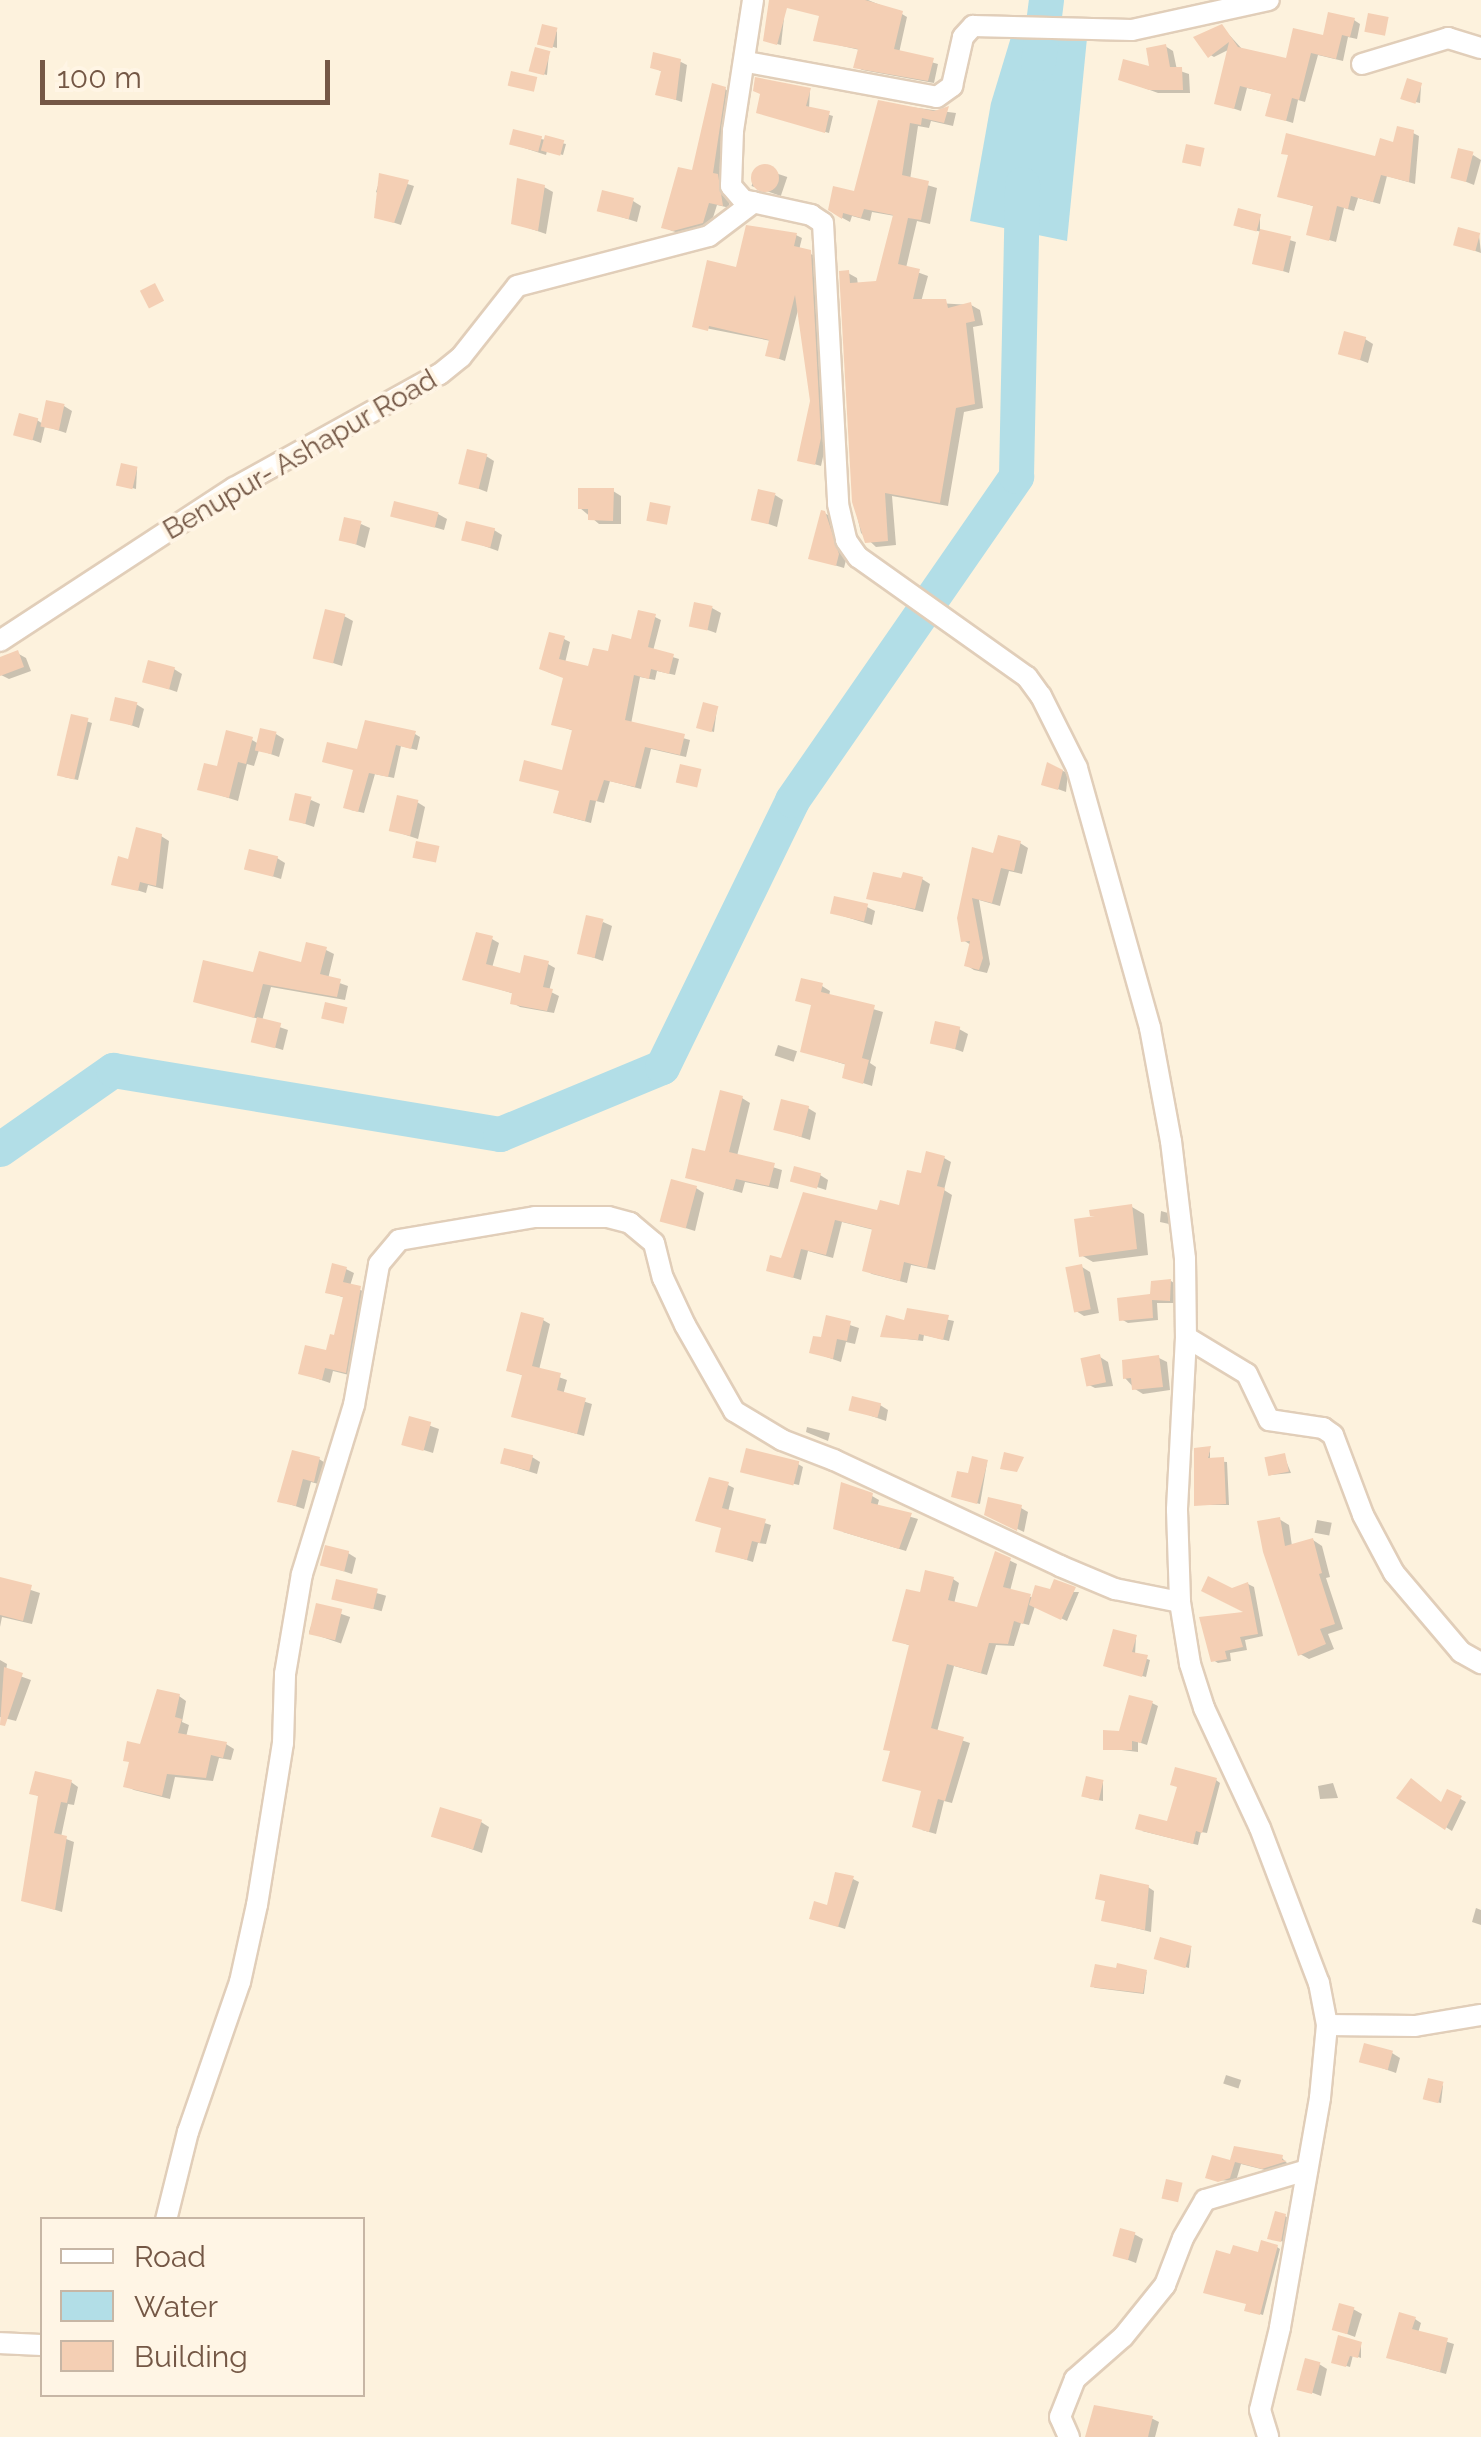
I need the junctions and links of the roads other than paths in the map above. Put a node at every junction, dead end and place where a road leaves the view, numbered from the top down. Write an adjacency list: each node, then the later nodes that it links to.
1 (753, 0): 4 (street)
2 (1269, 0): 4 (street)
3 (1481, 48): 5 (street)
4 (747, 62): 6 (street)
5 (1362, 64)
6 (754, 202): 7 (street, Benupur- Ashapur Road); 8 (street)
7 (0, 642)
8 (1186, 1337): 9 (street); 10 (street)
9 (1180, 1602): 12 (street); 14 (street)
10 (1481, 1662)
11 (1481, 2014): 12 (street)
12 (1328, 2025): 13 (street)
13 (1307, 2170): 17 (street); 18 (street)
14 (167, 2217)
15 (0, 2342): 16 (street)
16 (40, 2344)
17 (1069, 2437)
18 (1268, 2437)

